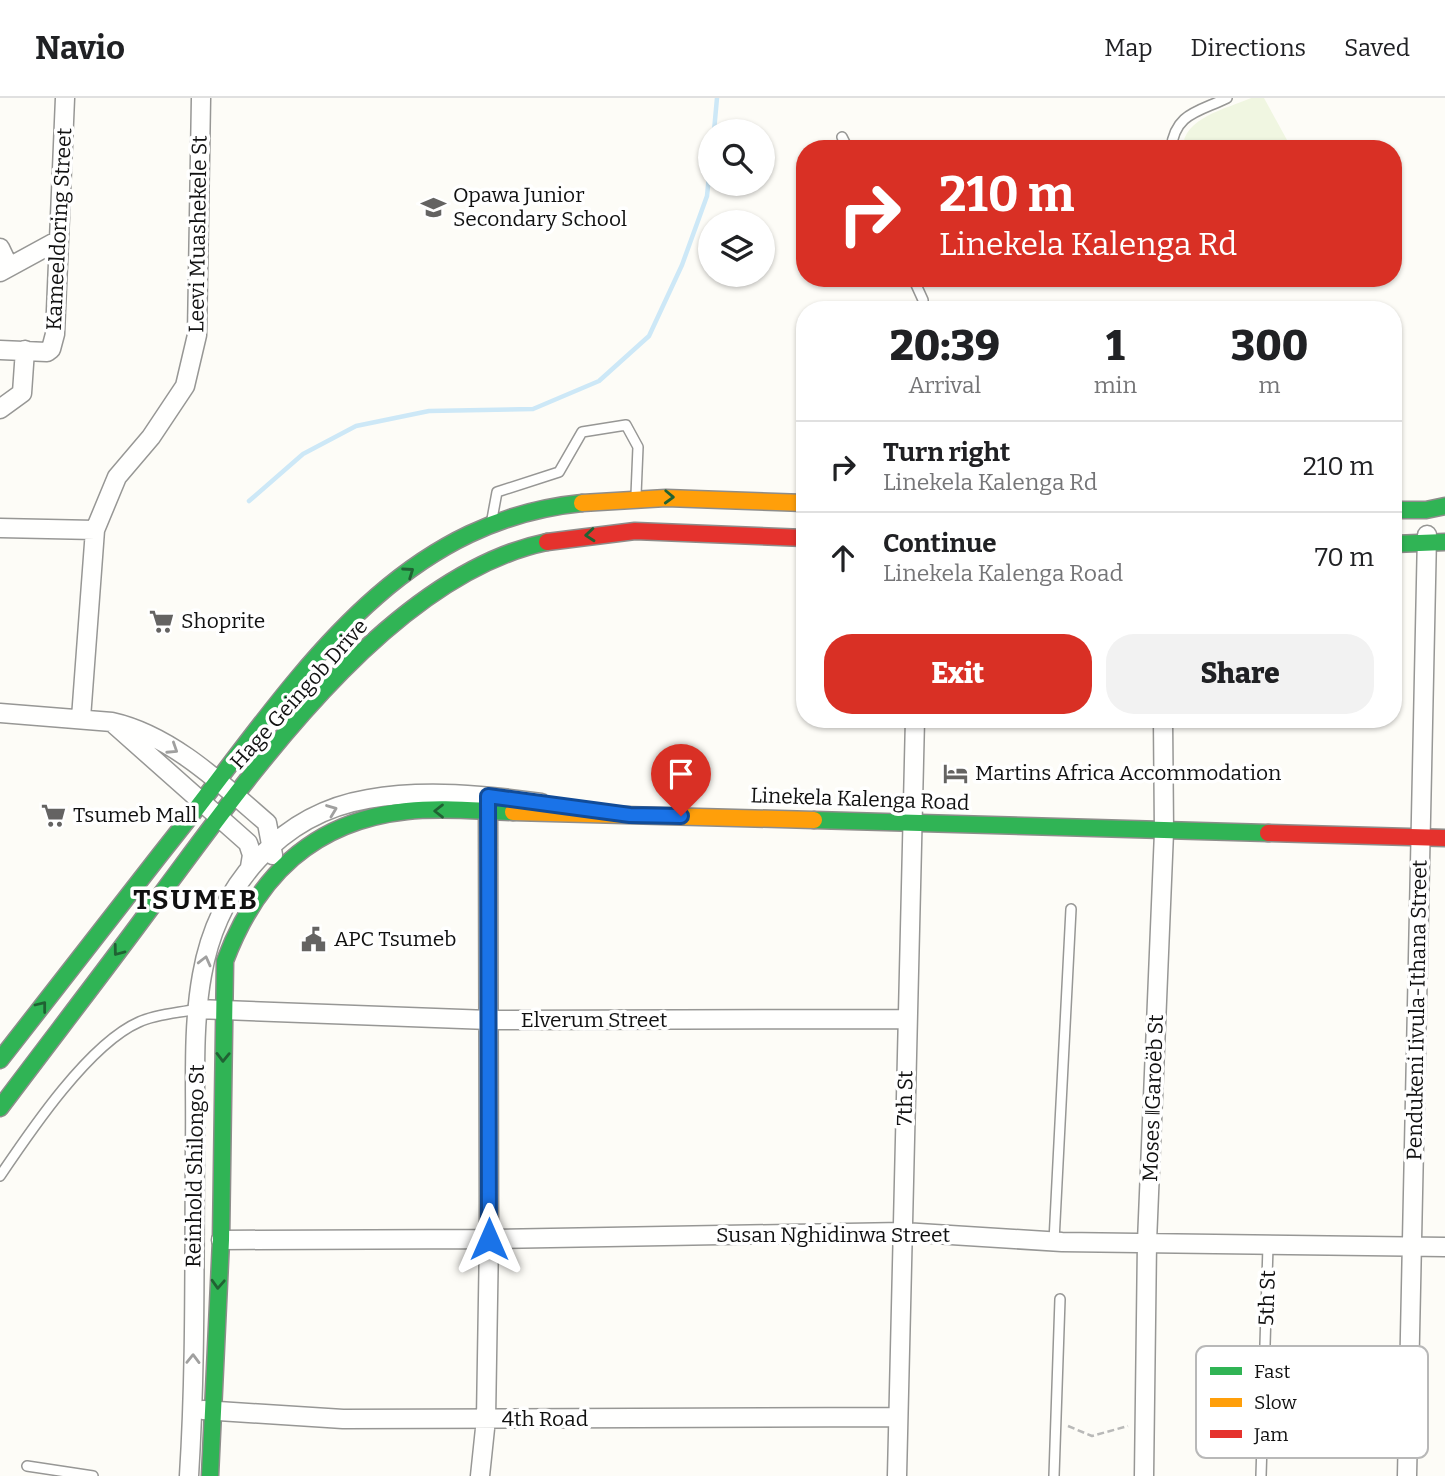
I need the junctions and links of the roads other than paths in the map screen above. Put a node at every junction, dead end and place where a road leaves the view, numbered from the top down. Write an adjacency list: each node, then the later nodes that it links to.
1 (65, 98): 7 (street, Kameeldoring Street)
2 (201, 98): 20 (street, Leevi Muashekele St)
3 (1227, 98): 6 (lane)
4 (842, 137): 5 (lane)
5 (844, 140)
6 (1172, 140)
7 (57, 241): 9 (street); 11 (street, Kameeldoring Street)
8 (0, 248): 9 (street)
9 (4, 270)
10 (0, 350): 11 (street, Kameeldoring Street)
11 (25, 350): 12 (street)
12 (0, 409)
13 (636, 503): 14 (main road, Hage Geingob Drive, one-way to 14); 18 (main road, Hage Geingob Drive); 18 (lane)
14 (796, 503)
15 (1445, 506): 17 (main road)
16 (1402, 510): 17 (main road)
17 (1426, 510): 22 (street, Pendukeni Iivula-Ithana Street)
18 (490, 526): 24 (main road, Hage Geingob Drive, one-way to 18)
19 (0, 528): 20 (street)
20 (94, 530): 26 (street, Leevi Muashekele St)
21 (796, 537): 24 (main road, Hage Geingob Drive, one-way to 24)
22 (1436, 543): 23 (main road); 40 (street, Pendukeni Iivula-Ithana Street)
23 (1402, 544)
24 (384, 610): 30 (main road, Hage Geingob Drive); 31 (main road, Hage Geingob Drive)
25 (0, 713): 26 (street)
26 (81, 718): 27 (street)
27 (112, 722): 30 (street, one-way to 30); 32 (street)
28 (915, 728): 36 (street, 7th St)
29 (1163, 728): 39 (street, Moses ǁGaroëb St)
30 (216, 782): 31 (street); 32 (main road, Hage Geingob Drive)
31 (236, 796): 35 (main road, Hage Geingob Drive); 37 (street)
32 (200, 803): 35 (street); 50 (main road, Hage Geingob Drive, one-way to 32)
33 (488, 803): 34 (street); 38 (street, one-way to 33); 42 (main road, one-way to 42); 49 (street)
34 (630, 815): 36 (main road, Linekela Kalenga Road)
35 (219, 819): 43 (street); 51 (main road, Hage Geingob Drive, one-way to 51)
36 (912, 821): 39 (main road, Linekela Kalenga Road); 48 (street, 7th St)
37 (267, 823): 38 (street); 43 (street, Reinhold Shilongo St)
38 (300, 824): 43 (street)
39 (1164, 832): 40 (main road, Linekela Kalenga Road); 57 (street, Moses ǁGaroëb St)
40 (1420, 838): 41 (main road, Linekela Kalenga Road); 59 (street, Pendukeni Iivula-Ithana Street)
41 (1445, 838)
42 (307, 847): 43 (street)
43 (268, 851): 44 (street, Reinhold Shilongo St); 46 (street, Reinhold Shilongo St, one-way to 43)
44 (265, 884): 47 (main road, Reinhold Shilongo St)
45 (1071, 909): 56 (lane)
46 (197, 1009): 47 (street, Elverum Street); 52 (lane); 64 (street, Reinhold Shilongo St, one-way to 46)
47 (224, 1010): 49 (street, Elverum Street); 55 (main road, Reinhold Shilongo St, one-way to 55)
48 (907, 1019): 49 (street, Elverum Street); 53 (street, 7th St)
49 (489, 1020): 54 (street)
50 (0, 1060)
51 (0, 1108)
52 (0, 1176)
53 (903, 1232): 54 (street, Susan Nghidinwa Street); 56 (street, Susan Nghidinwa Street); 65 (street, 7th St)
54 (489, 1239): 55 (street, Susan Nghidinwa Street); 66 (street)
55 (221, 1240): 64 (main road, Reinhold Shilongo St, one-way to 64)
56 (1054, 1241): 57 (street, Susan Nghidinwa Street)
57 (1147, 1242): 58 (street, Susan Nghidinwa Street); 76 (street, Moses ǁGaroëb St)
58 (1268, 1245): 59 (street, Susan Nghidinwa Street); 62 (lane, 5th St)
59 (1413, 1245): 60 (street, Susan Nghidinwa Street); 63 (street, Pendukeni Iivula-Ithana Street)
60 (1445, 1247)
61 (1060, 1299): 75 (lane)
62 (1265, 1346)
63 (1411, 1346)
64 (202, 1410): 66 (street, 4th Road); 71 (street, Reinhold Shilongo St); 72 (main road, Reinhold Shilongo St)
65 (897, 1417): 66 (street, 4th Road); 74 (street, 7th St)
66 (486, 1419): 73 (street)
67 (1262, 1458): 77 (lane, 5th St)
68 (1408, 1458): 78 (street, Pendukeni Iivula-Ithana Street)
69 (27, 1466): 70 (lane)
70 (93, 1476)
71 (189, 1476)
72 (210, 1476)
73 (480, 1476)
74 (897, 1476)
75 (1054, 1476)
76 (1144, 1476)
77 (1261, 1476)
78 (1408, 1476)

